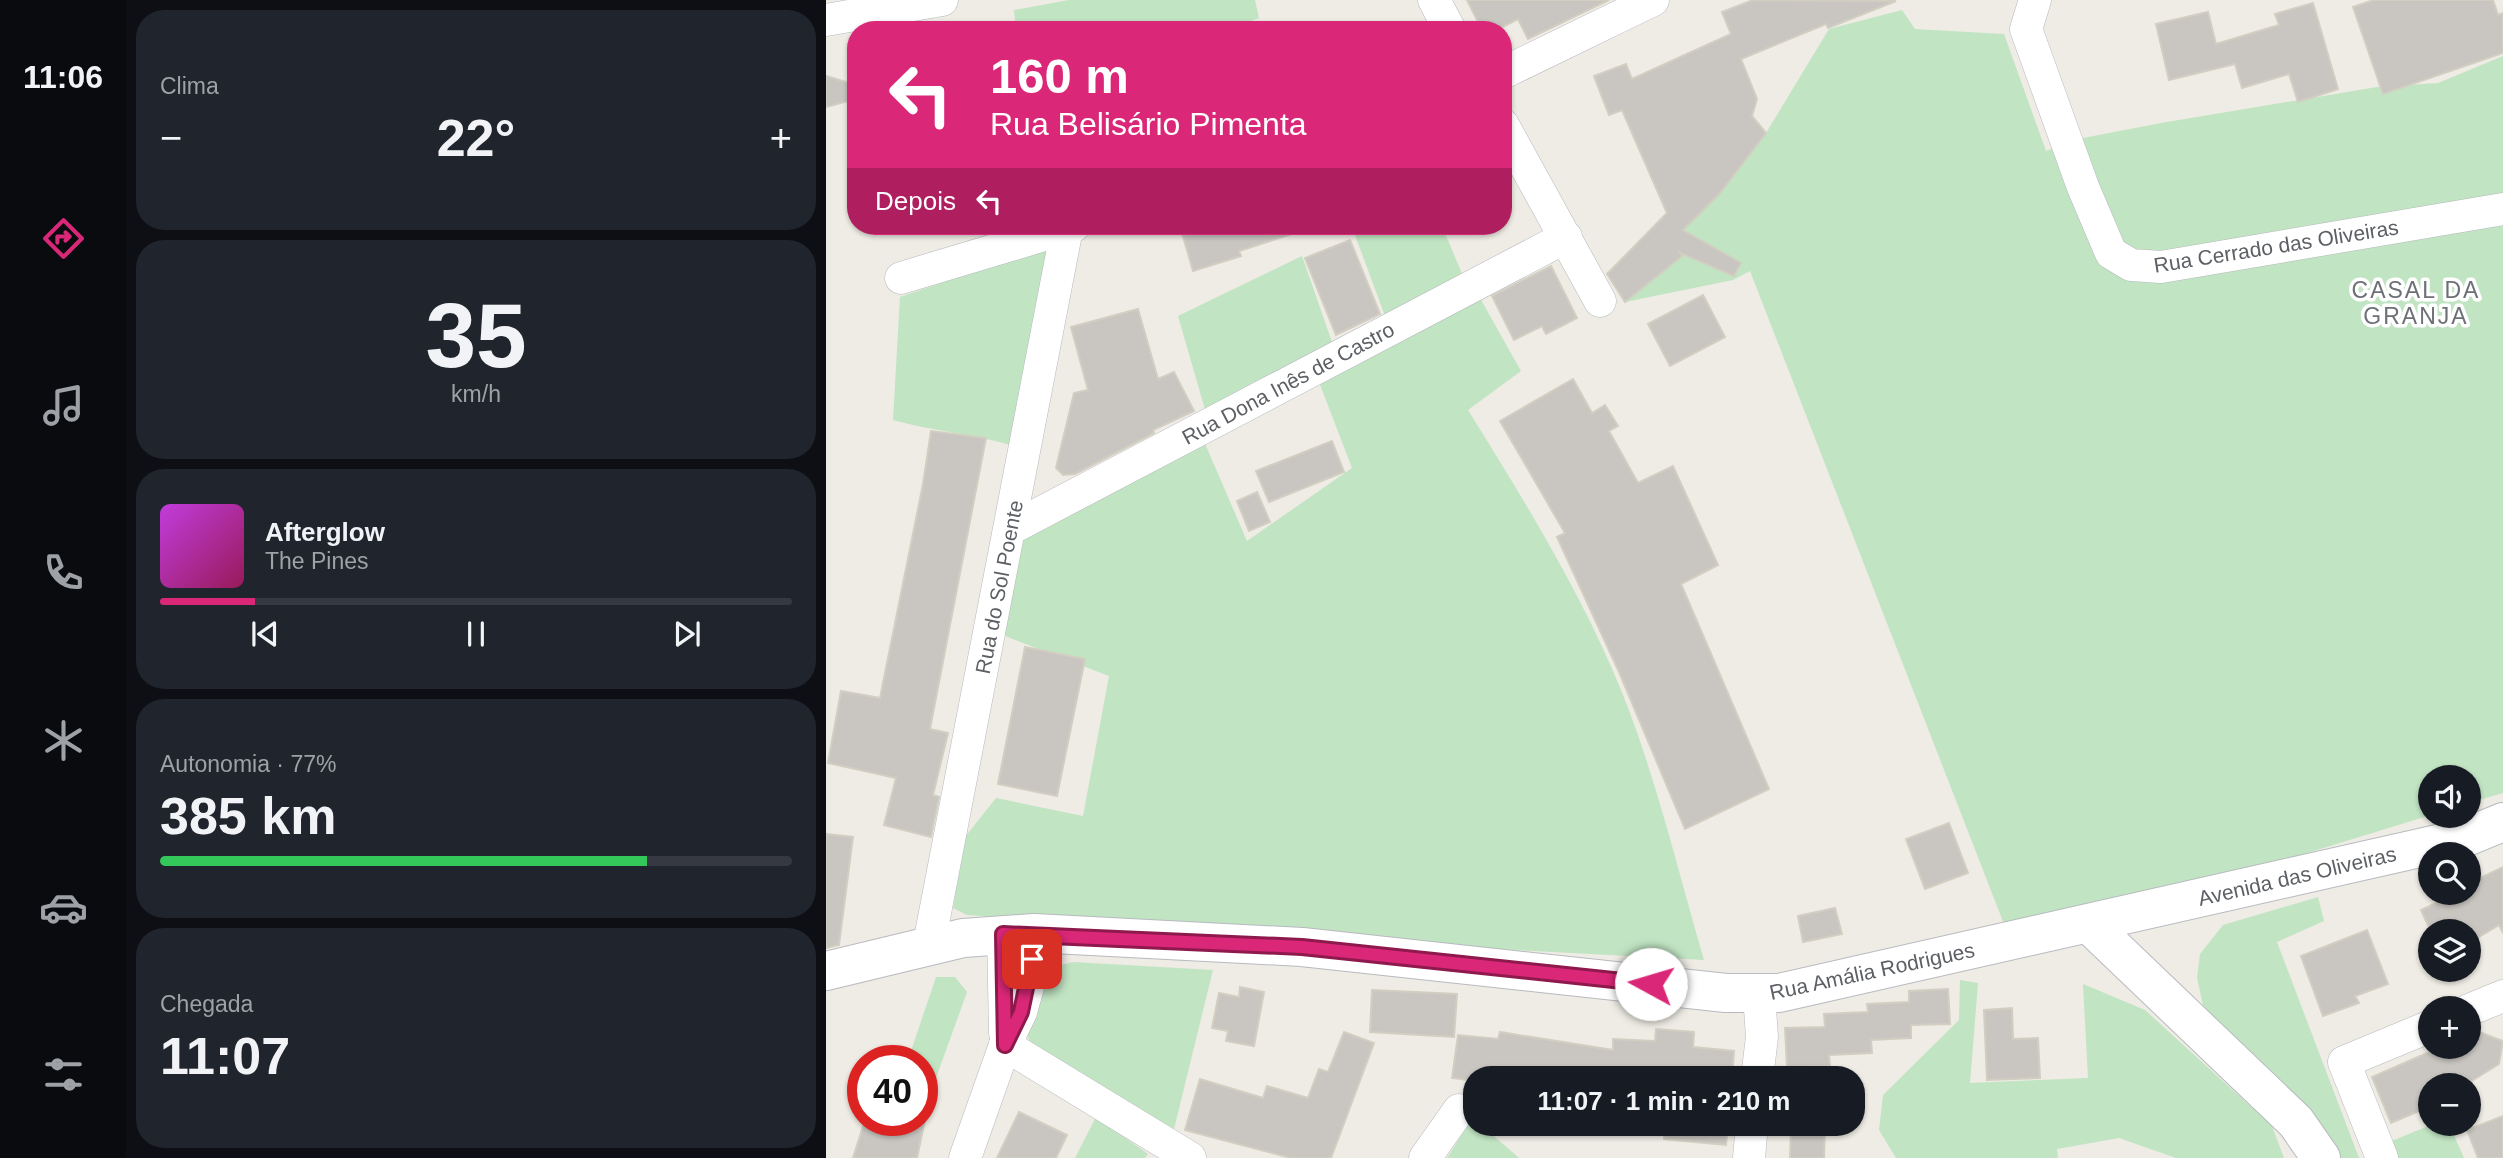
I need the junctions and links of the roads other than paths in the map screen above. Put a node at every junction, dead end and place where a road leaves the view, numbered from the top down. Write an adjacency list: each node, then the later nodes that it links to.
1 (942, 0): 5 (street)
2 (1434, 0): 6 (street)
3 (1653, 0): 7 (street)
4 (2035, 0): 9 (street, Rua Cerrado das Oliveiras)
5 (826, 20)
6 (1445, 21)
7 (1512, 69)
8 (1512, 141): 12 (street)
9 (2503, 209)
10 (1043, 235): 13 (street)
11 (1068, 235): 15 (street, Rua do Sol Poente)
12 (1566, 237): 14 (street); 15 (street, Rua Dona Inês de Castro)
13 (901, 278)
14 (1600, 301)
15 (1010, 529): 19 (street, Rua do Sol Poente)
16 (2503, 822): 17 (street, Avenida das Oliveiras)
17 (2089, 924): 21 (street, Rua Amália Rodrigues); 33 (street)
18 (1019, 934): 19 (street, Rua Amália Rodrigues); 21 (street, Rua Amália Rodrigues); 25 (street)
19 (929, 944): 20 (street, Rua Amália Rodrigues)
20 (826, 971)
21 (1759, 994): 26 (street)
22 (2503, 996): 23 (street)
23 (2481, 1005)
24 (2418, 1031): 34 (street)
25 (1005, 1045): 29 (street); 30 (street)
26 (1758, 1066)
27 (1459, 1110): 31 (street)
28 (1751, 1136): 32 (street)
29 (965, 1158)
30 (1190, 1158)
31 (1425, 1158)
32 (1749, 1158)
33 (2321, 1158)
34 (2382, 1158)

